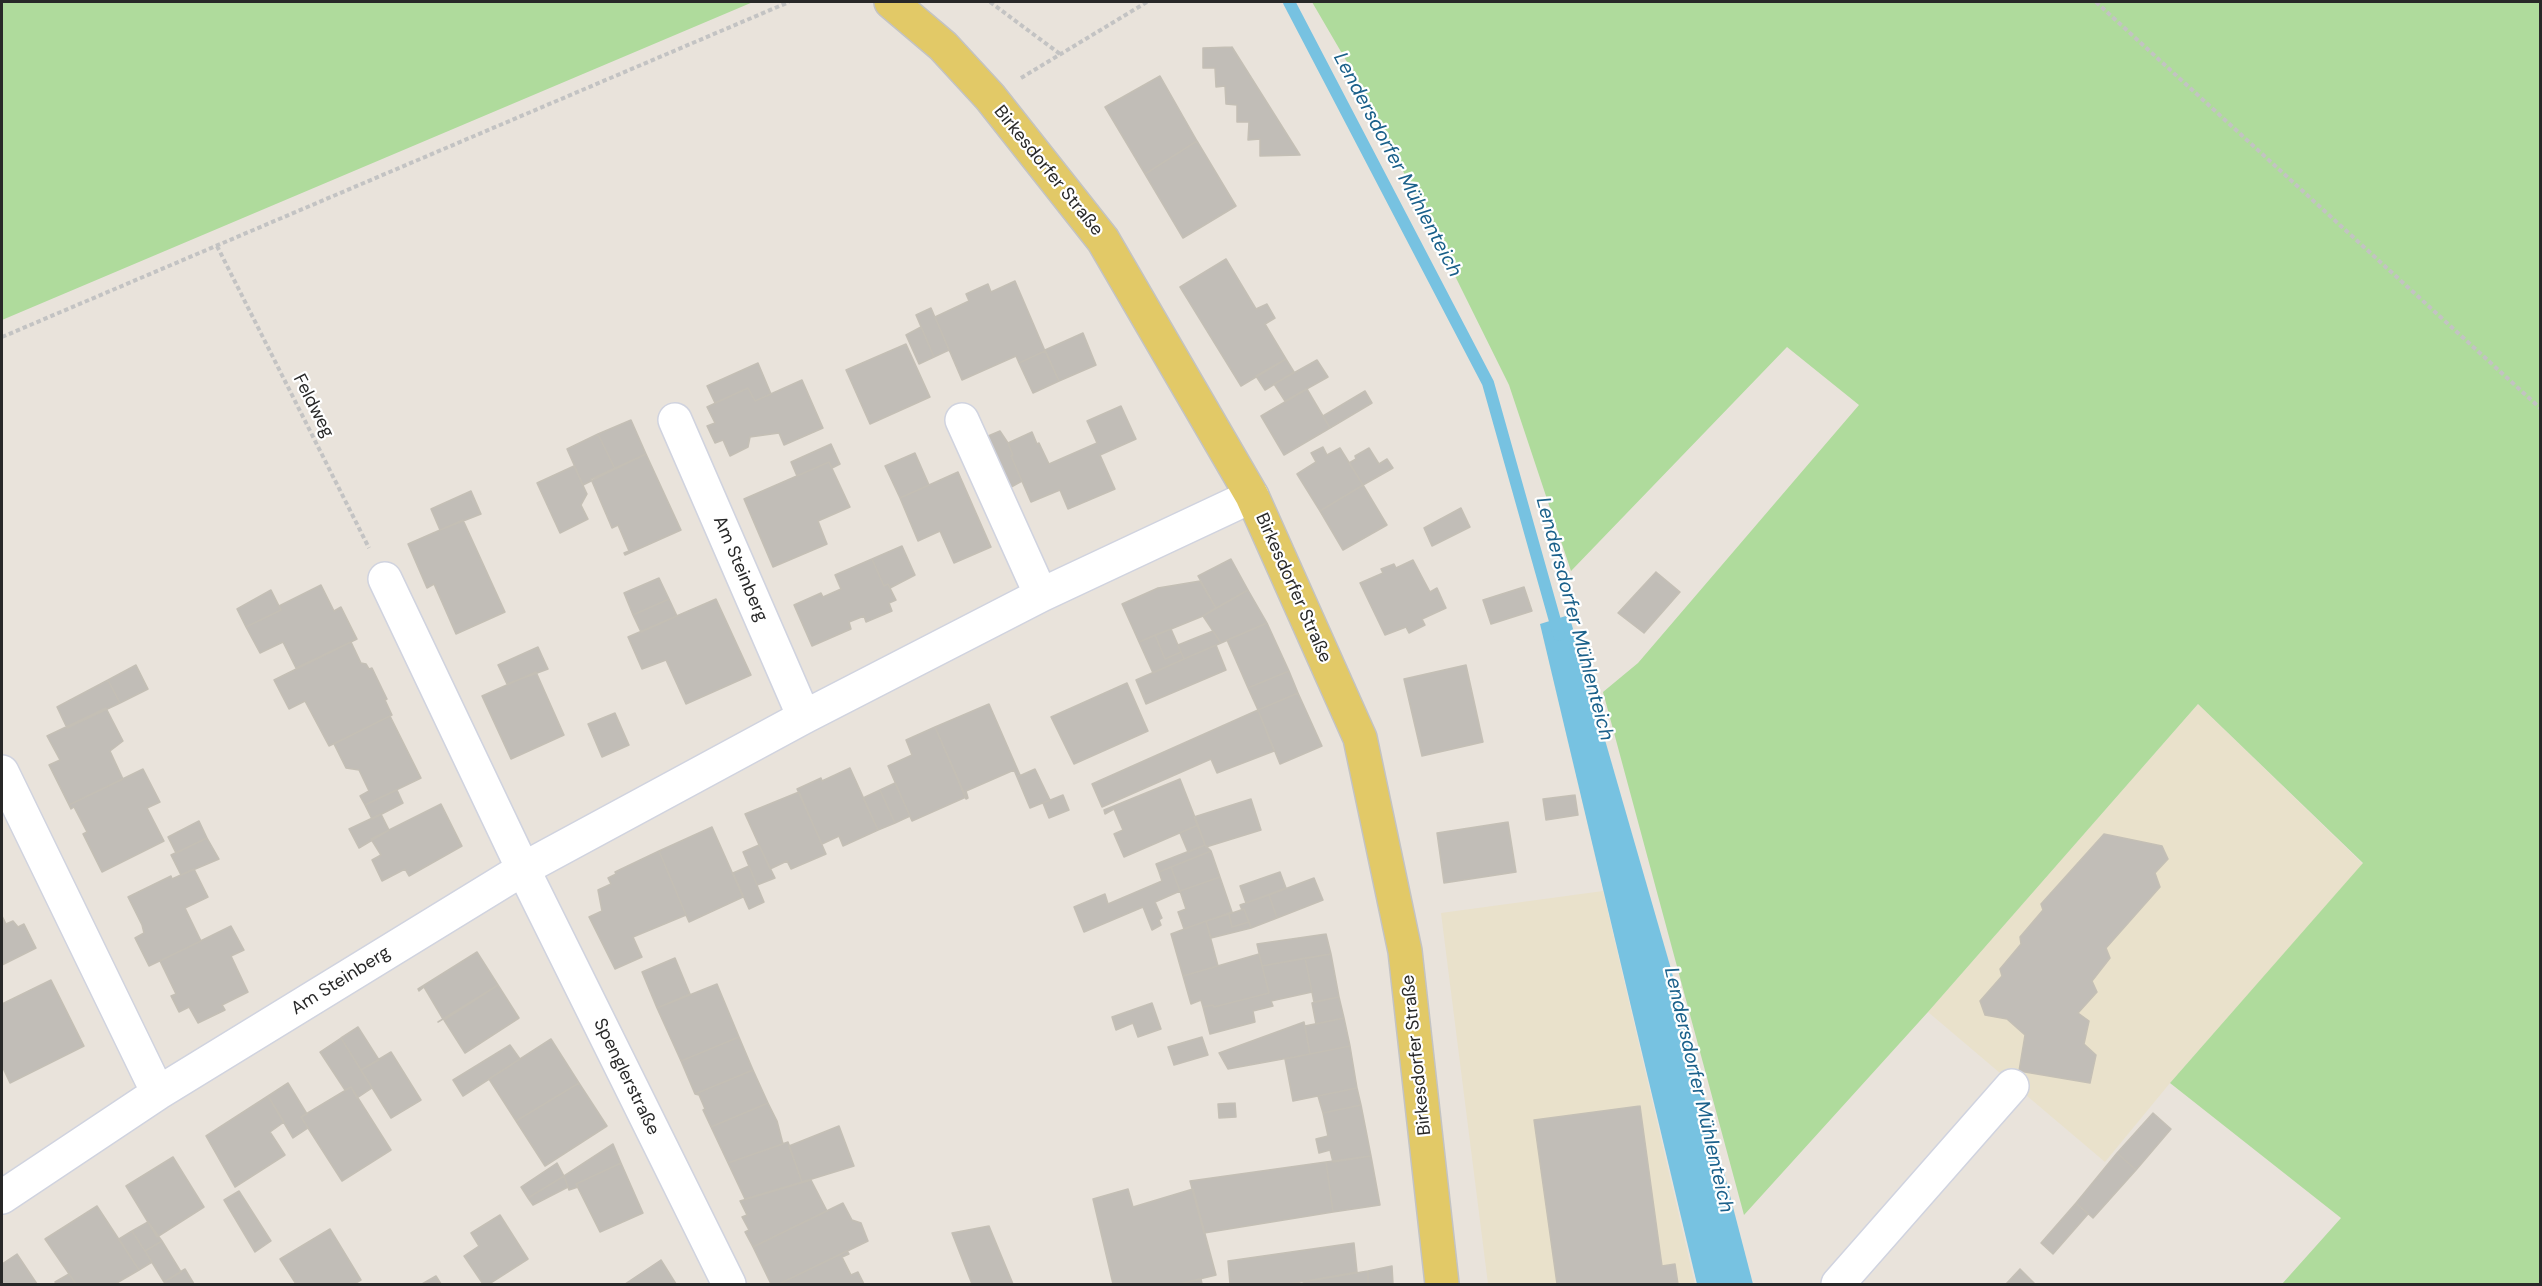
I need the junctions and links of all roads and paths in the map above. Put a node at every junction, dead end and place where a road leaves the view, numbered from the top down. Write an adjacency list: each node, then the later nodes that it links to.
1 (789, 2): 8 (path)
2 (891, 2): 7 (main road, Birkesdorfer Straße)
3 (990, 2): 6 (path)
4 (1146, 2): 6 (path)
5 (2096, 2): 10 (path)
6 (1060, 54): 7 (path)
7 (990, 98): 13 (main road, Birkesdorfer Straße)
8 (217, 246): 9 (path); 14 (path, Feldweg)
9 (2, 336)
10 (2541, 408)
11 (675, 420): 16 (street, Am Steinberg)
12 (962, 420): 15 (street)
13 (1252, 496): 15 (street, Am Steinberg); 23 (main road, Birkesdorfer Straße)
14 (385, 579): 18 (street)
15 (1041, 595): 16 (street, Am Steinberg)
16 (804, 717): 18 (street, Am Steinberg)
17 (2, 772): 20 (street)
18 (523, 869): 20 (street, Am Steinberg); 22 (street, Spenglerstraße)
19 (2012, 1086): 24 (street)
20 (158, 1093): 21 (street, Am Steinberg)
21 (2, 1197)
22 (729, 1284)
23 (1442, 1284)
24 (1838, 1284)

